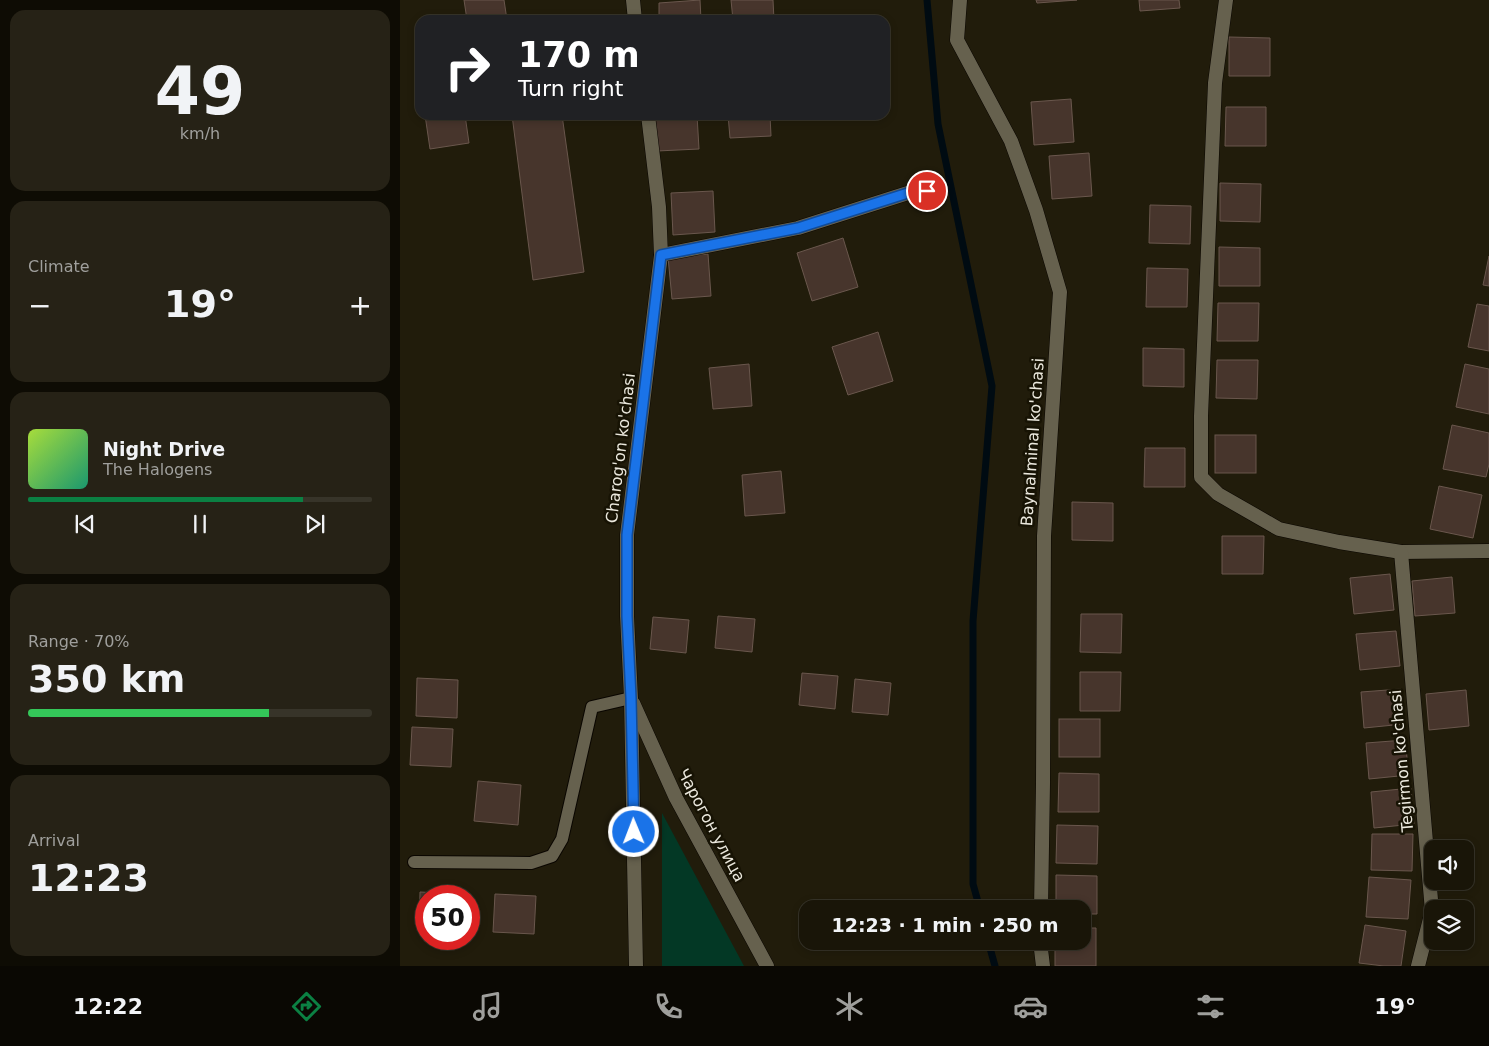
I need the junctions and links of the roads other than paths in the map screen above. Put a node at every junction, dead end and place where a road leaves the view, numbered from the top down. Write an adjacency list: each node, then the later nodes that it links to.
1 (633, 0): 4 (street)
2 (960, 0): 12 (street, Baynalminal ko'chasi)
3 (1226, 0): 9 (street)
4 (634, 15)
5 (649, 120): 7 (street, Charog'on ko'chasi)
6 (927, 191): 7 (street)
7 (661, 255): 10 (street, Charog'on ko'chasi)
8 (1489, 551): 9 (street)
9 (1401, 552): 17 (street, Tegirmon ko'chasi)
10 (631, 698): 11 (lane); 14 (street, Charog'on ko'chasi); 15 (street, Чарогон улица)
11 (414, 862)
12 (1041, 900)
13 (1041, 950): 16 (street)
14 (636, 966)
15 (768, 966)
16 (1043, 966)
17 (1418, 966)

